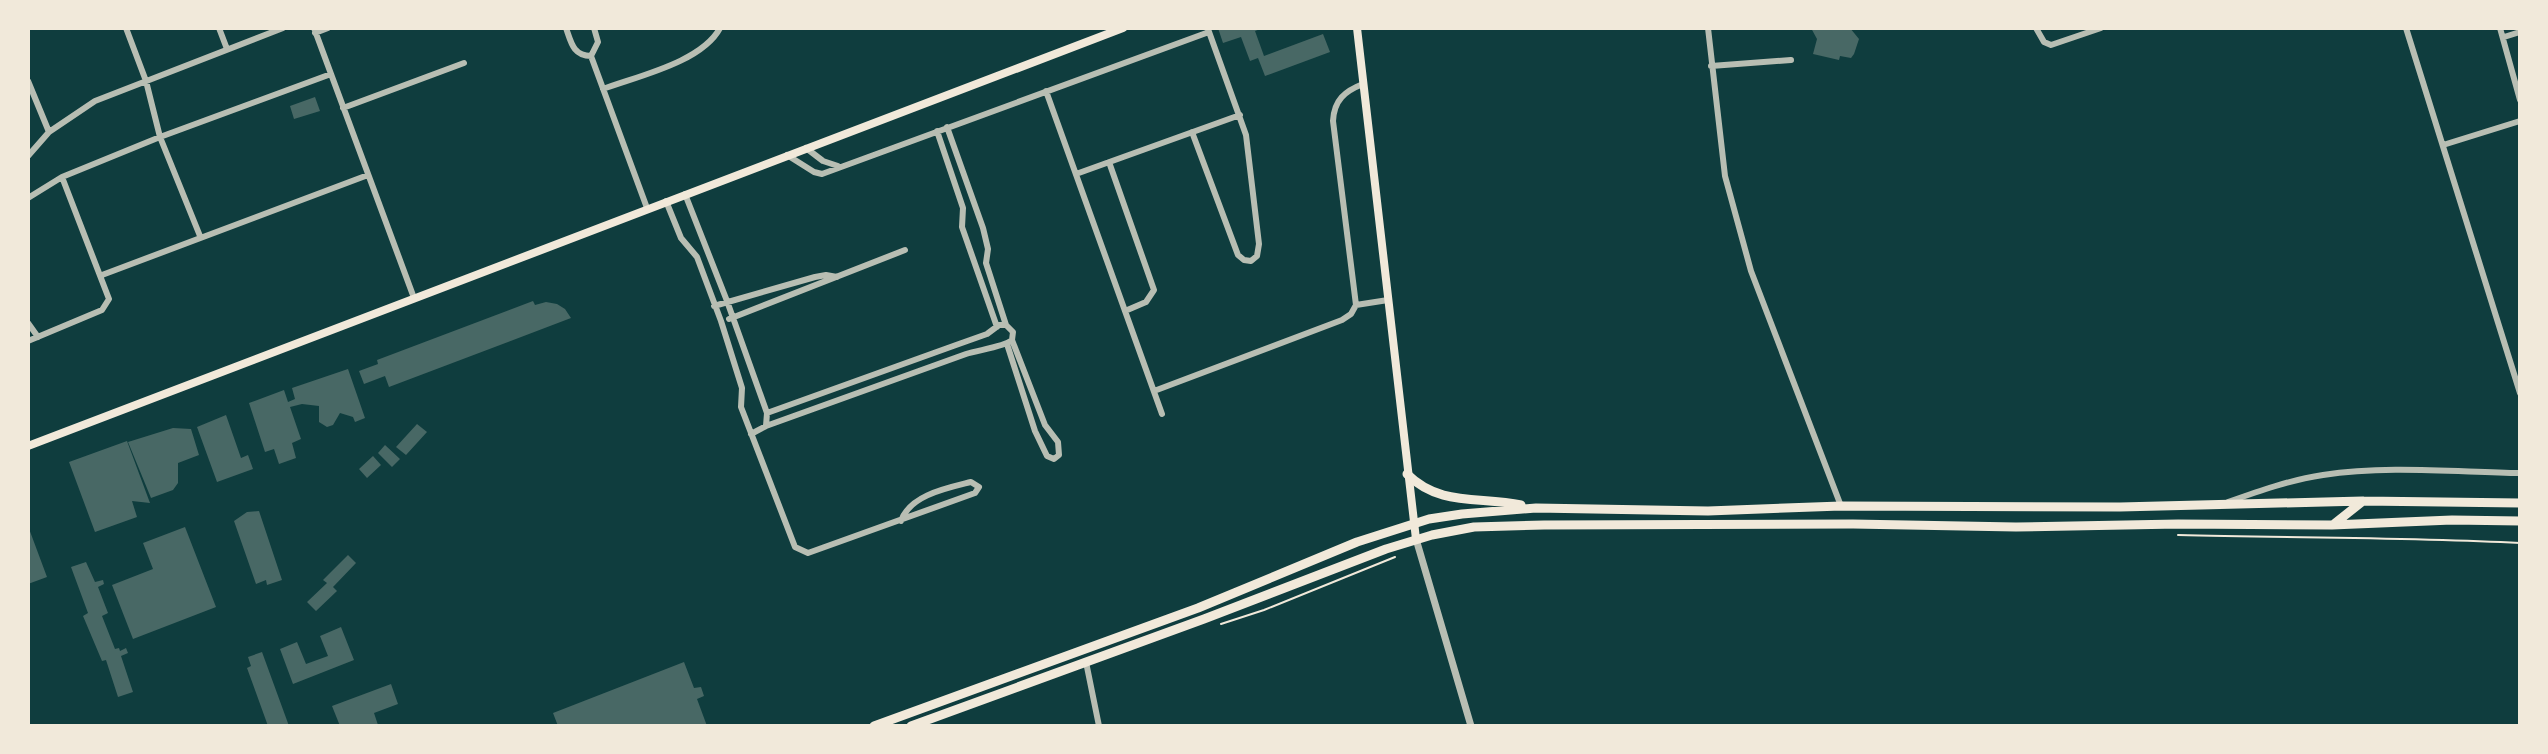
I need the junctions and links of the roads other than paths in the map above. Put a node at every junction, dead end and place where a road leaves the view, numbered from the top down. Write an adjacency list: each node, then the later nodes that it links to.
1 (126, 28): 26 (street)
2 (219, 28): 19 (street)
3 (283, 28): 19 (street)
4 (328, 28): 15 (street)
5 (566, 28): 20 (street)
6 (594, 28): 20 (street)
7 (1123, 28): 40 (main road)
8 (1357, 28): 27 (main road)
9 (1708, 28): 23 (street)
10 (2036, 28): 11 (street)
11 (2101, 28)
12 (2406, 28): 39 (street)
13 (2500, 28): 18 (street)
14 (720, 29): 28 (street)
15 (314, 30): 24 (street)
16 (1208, 30): 29 (street); 32 (street)
17 (2520, 32): 18 (street)
18 (2504, 37): 30 (street)
19 (227, 49): 26 (street)
20 (591, 56): 28 (street)
21 (1791, 60): 23 (street)
22 (464, 63): 31 (street)
23 (1711, 66): 85 (street)
24 (331, 74): 31 (street); 38 (street)
25 (28, 81): 36 (street)
26 (146, 81): 36 (street); 38 (street)
27 (1363, 84): 57 (main road); 59 (street)
28 (603, 89): 51 (street)
29 (1046, 91): 34 (street); 45 (street)
30 (2520, 100)
31 (343, 108): 46 (street)
32 (1240, 115): 37 (street); 37 (street)
33 (2520, 121): 39 (street)
34 (947, 127): 35 (street); 65 (street)
35 (937, 131): 44 (street); 66 (street)
36 (49, 132): 42 (street)
37 (1192, 132): 43 (street)
38 (160, 137): 47 (street); 52 (street)
39 (2443, 145): 70 (street)
40 (806, 147): 41 (main road); 44 (street)
41 (787, 155): 44 (street); 48 (main road)
42 (28, 156)
43 (1109, 162): 45 (street); 61 (street)
44 (841, 166)
45 (1076, 174): 61 (street)
46 (368, 175): 52 (street); 56 (street)
47 (62, 177): 49 (street); 54 (street)
48 (685, 194): 50 (main road); 58 (street)
49 (28, 198)
50 (666, 201): 51 (main road); 60 (street)
51 (647, 208): 56 (main road)
52 (200, 236): 54 (street)
53 (905, 250): 55 (street)
54 (102, 275): 67 (street)
55 (837, 277): 58 (street); 62 (street)
56 (414, 298): 79 (main road)
57 (1388, 300): 59 (street); 81 (main road)
58 (727, 301): 60 (street); 62 (street)
59 (1356, 305): 73 (street)
60 (714, 306): 63 (street)
61 (1125, 311): 73 (street)
62 (732, 318): 63 (street); 71 (street)
63 (721, 321): 72 (street)
64 (28, 323): 67 (street)
65 (1006, 325): 66 (street); 69 (street)
66 (996, 328): 69 (street); 75 (street)
67 (38, 337): 68 (street)
68 (28, 341)
69 (1007, 343): 69 (street); 77 (street)
70 (2517, 374): 74 (street)
71 (753, 378): 72 (street); 75 (street)
72 (741, 383): 78 (street)
73 (1154, 391): 76 (street)
74 (2520, 393)
75 (767, 413): 77 (street)
76 (1162, 414)
77 (766, 426): 78 (street)
78 (751, 434): 87 (street)
79 (28, 446)
80 (2520, 473): 84 (street)
81 (1407, 474): 86 (highway); 89 (main road)
82 (2363, 501): 83 (highway); 84 (highway); 91 (highway)
83 (2520, 503)
84 (2224, 504): 85 (highway)
85 (1841, 506): 86 (highway); 90 (highway)
86 (1536, 508): 89 (highway)
87 (901, 521): 87 (street)
88 (2520, 521): 91 (highway)
89 (1412, 523): 92 (main road); 94 (highway)
90 (1853, 524): 91 (highway); 92 (highway)
91 (2332, 525)
92 (1417, 543): 93 (highway); 97 (street)
93 (1086, 662): 95 (highway); 96 (street)
94 (874, 726)
95 (911, 726)
96 (1099, 726)
97 (1471, 726)

